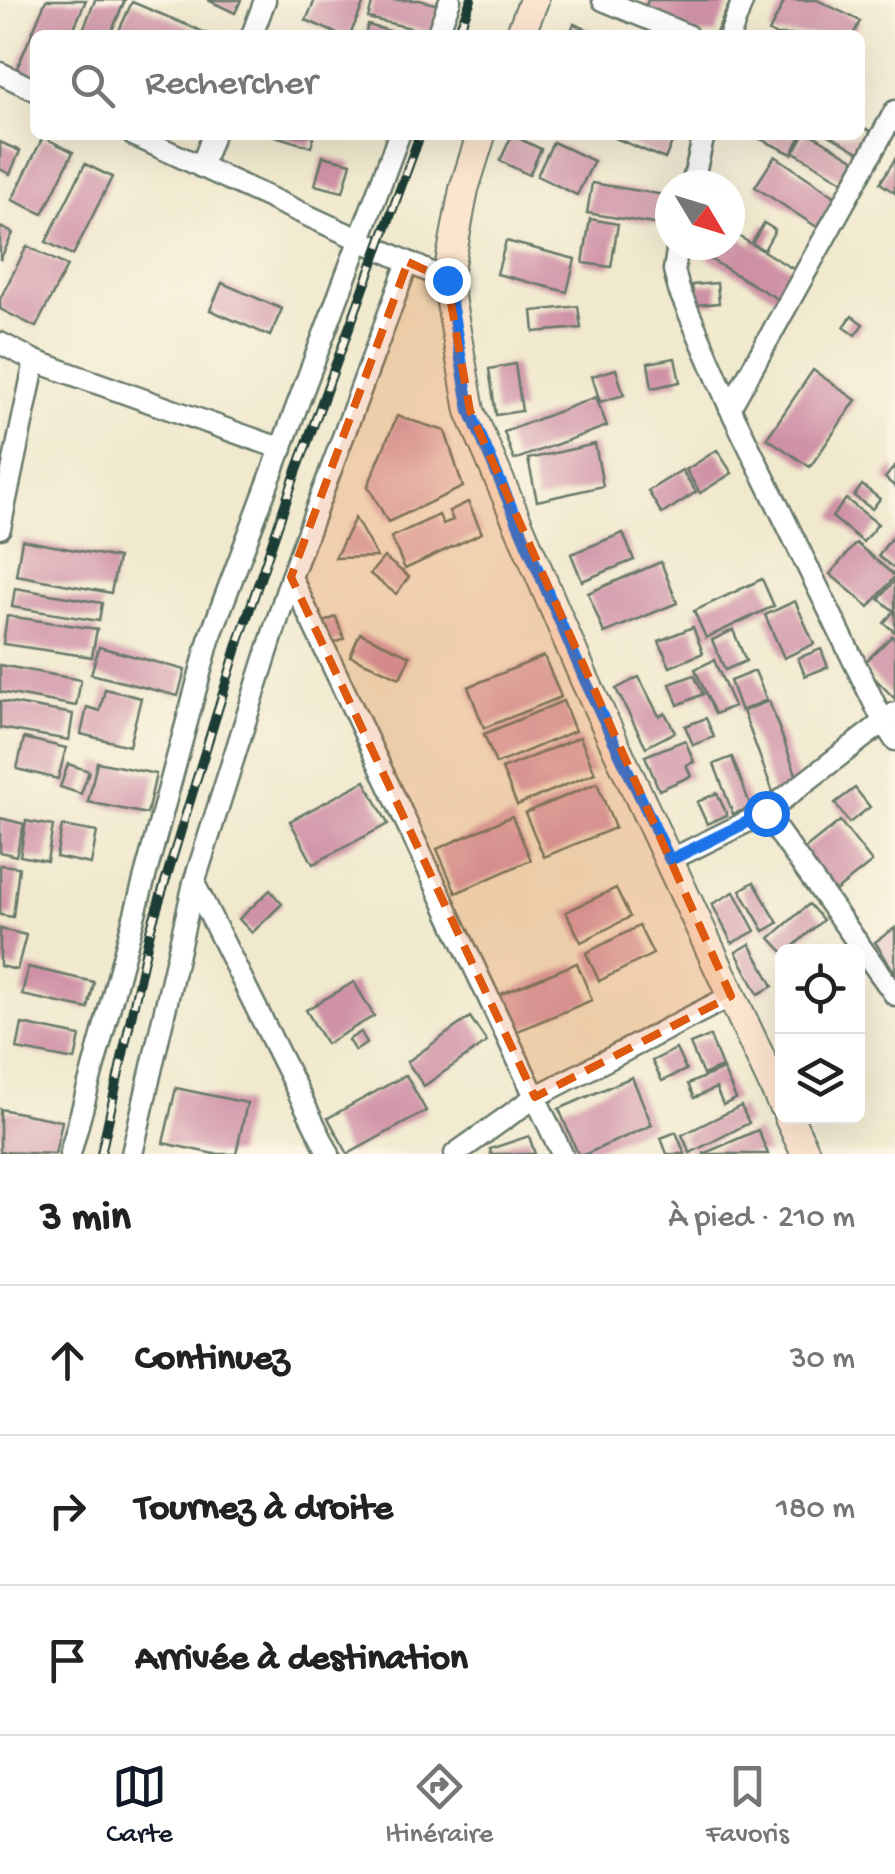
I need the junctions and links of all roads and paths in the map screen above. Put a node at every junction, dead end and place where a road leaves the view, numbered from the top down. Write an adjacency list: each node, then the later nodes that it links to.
1 (265, 0): 6 (street)
2 (450, 0): 7 (street)
3 (534, 0): 8 (main road)
4 (603, 0): 9 (street)
5 (743, 0): 10 (street)
6 (254, 30)
7 (438, 30)
8 (522, 30)
9 (675, 30)
10 (732, 30)
11 (0, 73): 12 (street)
12 (30, 88)
13 (895, 111): 27 (street)
14 (144, 140): 19 (street)
15 (211, 140): 19 (street)
16 (397, 140): 21 (street)
17 (479, 140): 24 (main road)
18 (703, 140): 20 (street)
19 (201, 167): 21 (street)
20 (696, 170)
21 (360, 240): 23 (street); 28 (street)
22 (676, 260): 27 (street)
23 (408, 262): 24 (street); 30 (street)
24 (447, 280): 33 (main road)
25 (0, 343): 26 (street)
26 (35, 362): 28 (street); 29 (street)
27 (730, 408): 31 (street)
28 (282, 450): 40 (street)
29 (0, 528)
30 (291, 577): 34 (street); 38 (street)
31 (891, 726): 32 (street)
32 (766, 813): 33 (street); 35 (street)
33 (670, 860): 36 (main road)
34 (194, 883): 41 (street); 42 (street)
35 (895, 995)
36 (731, 996): 37 (main road); 38 (street)
37 (775, 1089)
38 (535, 1096): 43 (street); 44 (street)
39 (792, 1124): 45 (main road)
40 (70, 1154)
41 (132, 1154)
42 (330, 1154)
43 (455, 1154)
44 (562, 1154)
45 (806, 1154)

